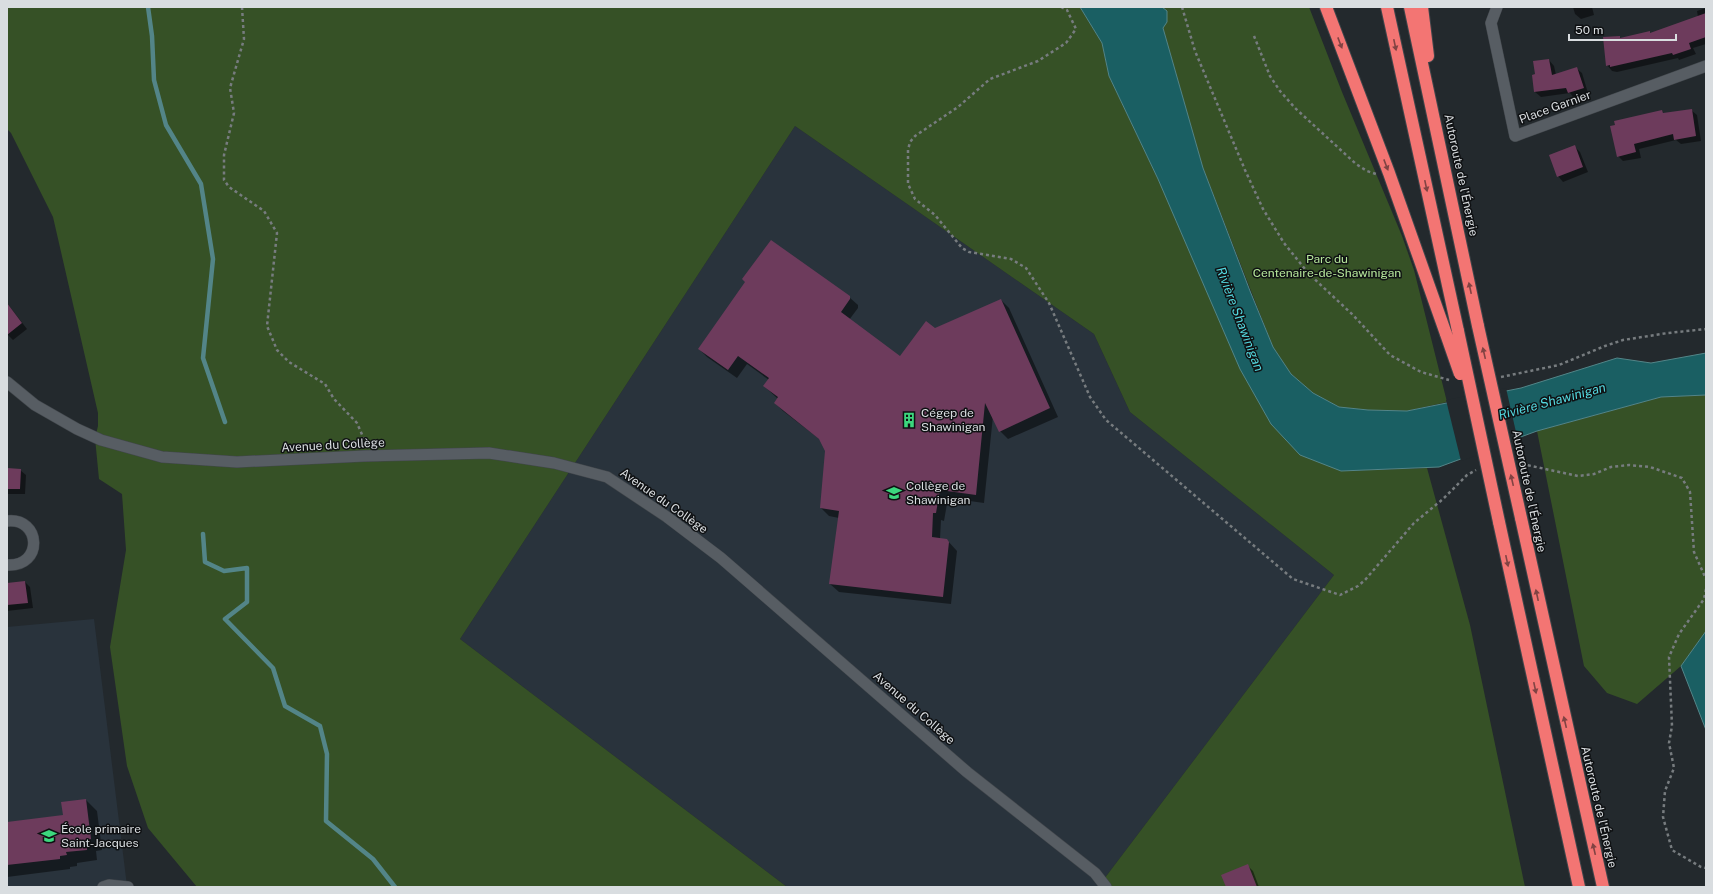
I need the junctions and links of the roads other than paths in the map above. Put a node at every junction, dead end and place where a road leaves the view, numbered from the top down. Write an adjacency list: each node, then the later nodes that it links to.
1 (1326, 7): 8 (highway, one-way to 8)
2 (1387, 7): 8 (highway, one-way to 8)
3 (1410, 7): 7 (highway, Autoroute de l'Énergie)
4 (1422, 7): 7 (highway)
5 (1497, 7): 6 (street, Place Garnier)
6 (1706, 66)
7 (1436, 125): 16 (highway, Autoroute de l'Énergie, one-way to 7, bridge)
8 (1452, 332): 15 (highway, one-way to 15, bridge)
9 (7, 382): 14 (street, Avenue du Collège)
10 (7, 521): 11 (street)
11 (7, 565)
12 (103, 887): 13 (street)
13 (128, 887)
14 (1106, 887)
15 (1579, 887)
16 (1603, 887)

